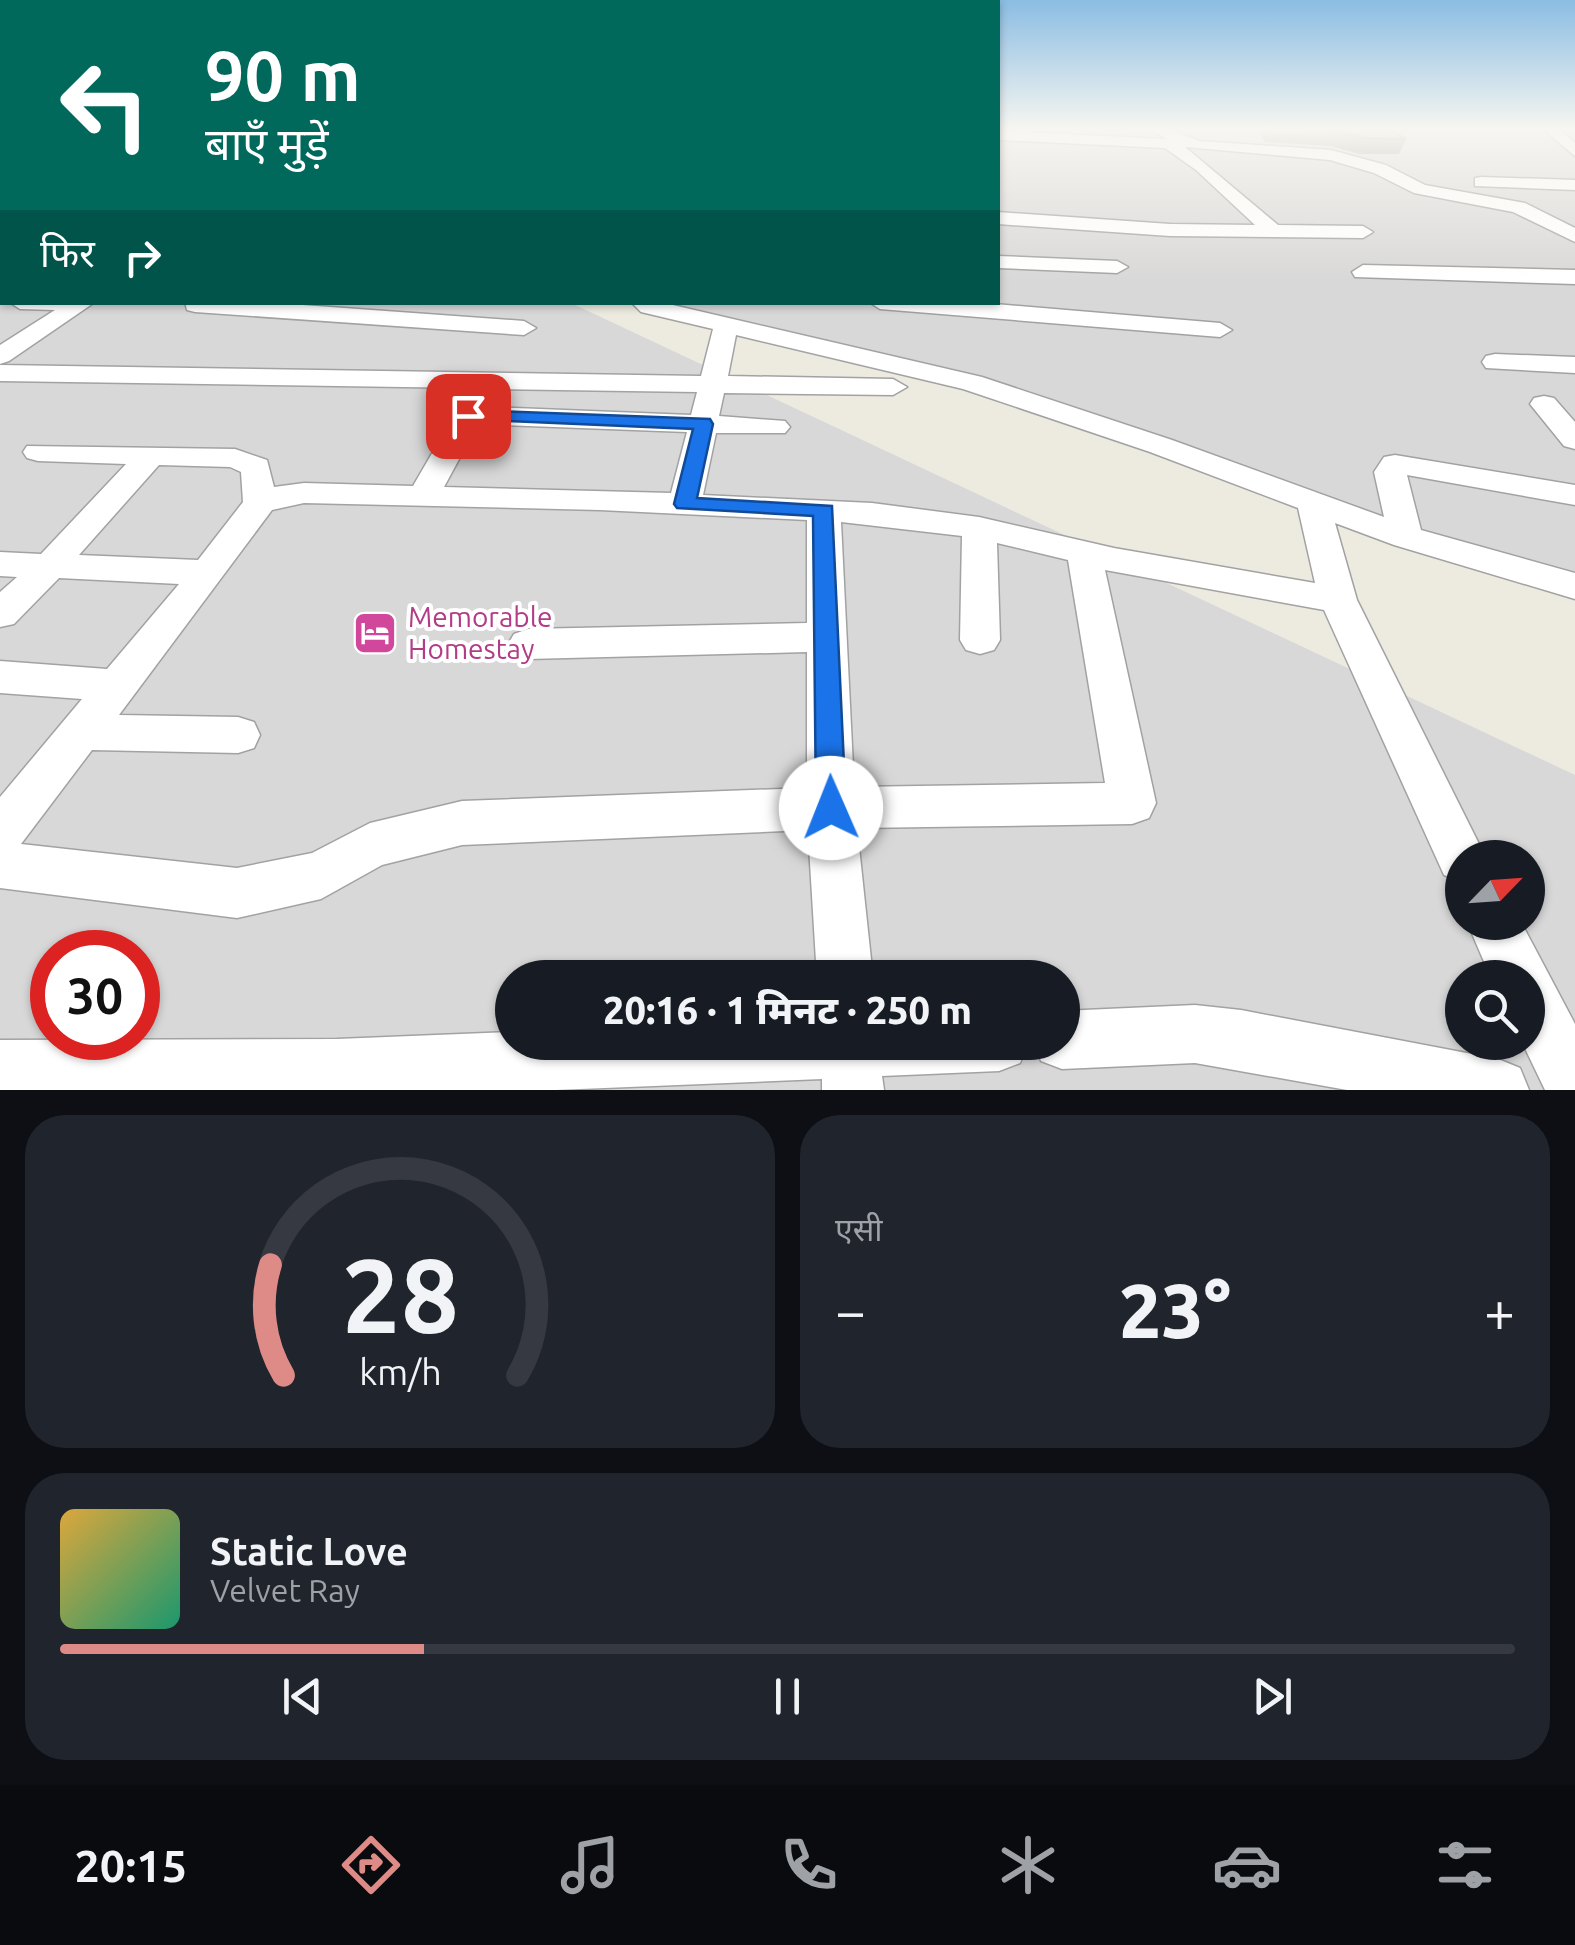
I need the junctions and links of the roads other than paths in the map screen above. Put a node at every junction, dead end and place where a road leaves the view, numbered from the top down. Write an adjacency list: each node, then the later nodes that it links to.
1 (1217, 180): 7 (street)
2 (1406, 180): 3 (street); 5 (street)
3 (1575, 185)
4 (1556, 206): 5 (street)
5 (1518, 207): 9 (street)
6 (1000, 218): 7 (street)
7 (1273, 230): 8 (street)
8 (1363, 232)
9 (1575, 236)
10 (1000, 262): 11 (street)
11 (1117, 267)
12 (1363, 272): 13 (street)
13 (1575, 277)
14 (80, 305): 23 (street)
15 (195, 305): 21 (street)
16 (540, 305): 21 (street)
17 (653, 305): 20 (street)
18 (894, 305): 27 (street)
19 (907, 305): 22 (street)
20 (726, 325): 27 (street); 29 (street)
21 (524, 328): 28 (street)
22 (1220, 330)
23 (0, 356)
24 (1495, 362): 25 (street)
25 (1575, 365)
26 (0, 373): 28 (street)
27 (898, 377): 29 (street); 39 (street)
28 (489, 379): 29 (street); 31 (street)
29 (712, 384): 32 (street)
30 (1544, 404): 34 (street)
31 (468, 416): 32 (street); 37 (street)
32 (704, 424): 33 (street); 41 (street)
33 (775, 427)
34 (1575, 440)
35 (38, 452): 36 (street)
36 (152, 454): 40 (street); 47 (street)
37 (423, 496): 40 (street); 41 (street)
38 (1575, 496): 44 (street)
39 (1312, 502): 44 (street); 50 (street)
40 (260, 503): 48 (street)
41 (685, 504): 42 (street)
42 (824, 510): 43 (street); 52 (street)
43 (979, 528): 45 (street); 53 (street)
44 (1406, 537): 49 (street)
45 (1084, 552): 50 (street); 59 (street)
46 (0, 564): 47 (street)
47 (50, 566): 48 (street); 51 (street)
48 (208, 573): 56 (street)
49 (1575, 586)
50 (1338, 600): 61 (street)
51 (0, 614)
52 (827, 637): 54 (street); 59 (street)
53 (980, 640)
54 (528, 644)
55 (0, 677): 56 (street)
56 (118, 686): 57 (street)
57 (81, 732): 58 (street); 60 (street)
58 (238, 735)
59 (831, 808): 62 (street); 63 (street)
60 (0, 833)
61 (1453, 840)
62 (0, 865)
63 (844, 960)
64 (1545, 1027): 68 (street)
65 (1080, 1039): 69 (street)
66 (851, 1060): 67 (street)
67 (0, 1070)
68 (1575, 1087)
69 (1498, 1090)

